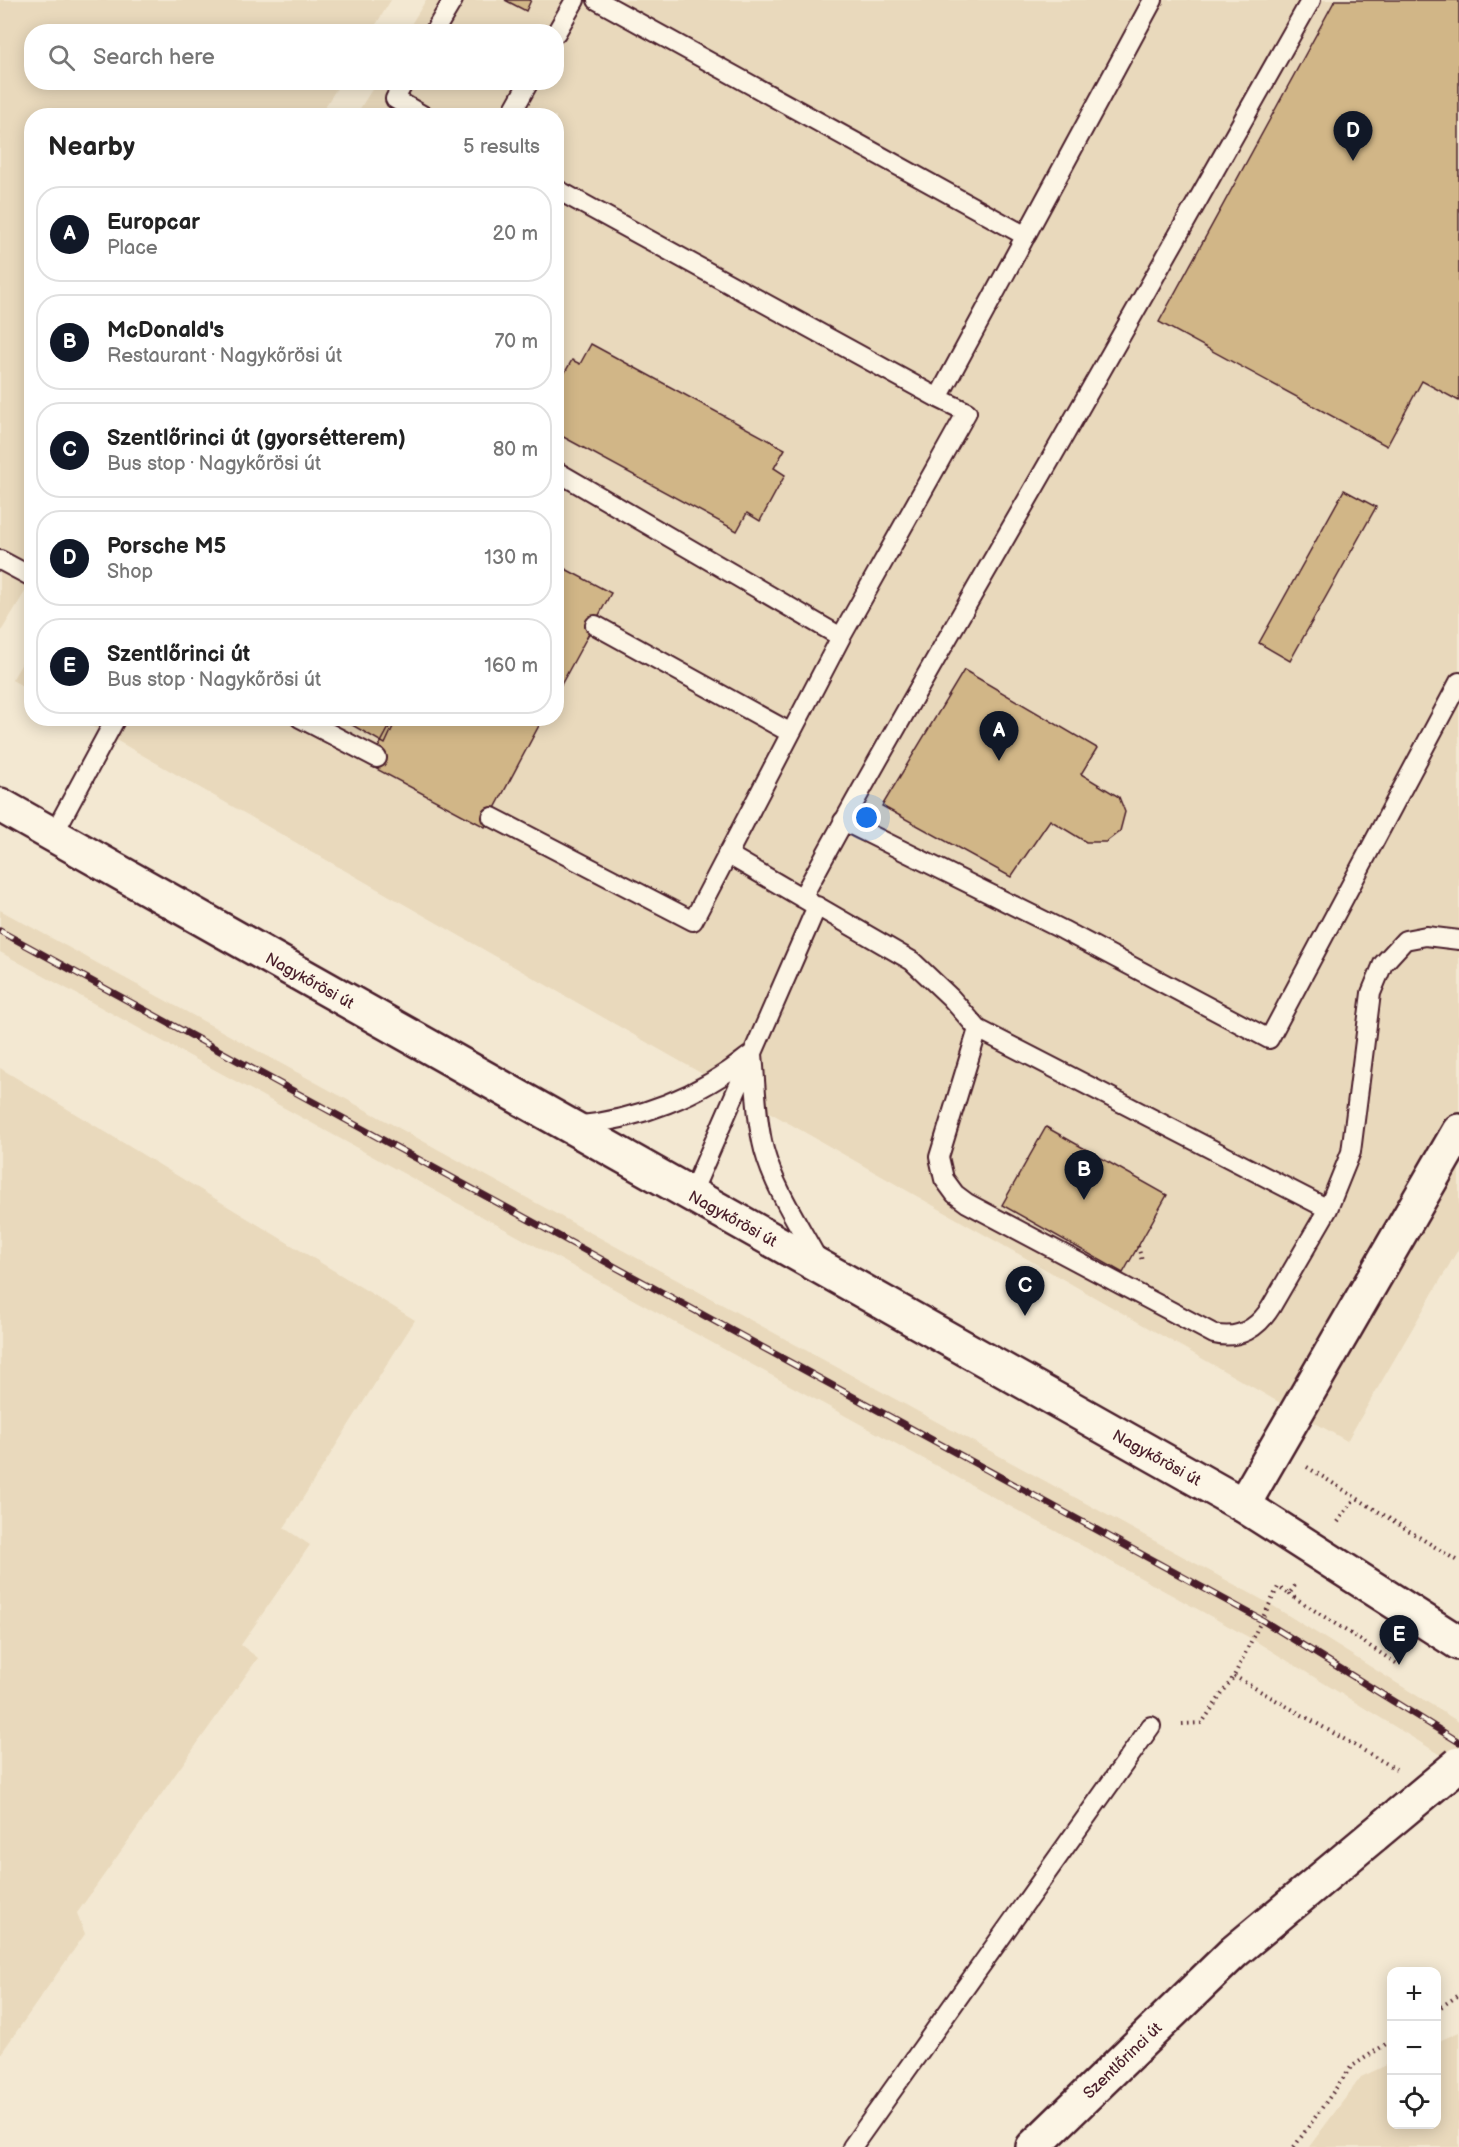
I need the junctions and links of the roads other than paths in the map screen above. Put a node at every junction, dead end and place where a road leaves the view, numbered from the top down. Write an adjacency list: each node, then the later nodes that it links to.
1 (453, 0): 6 (lane)
2 (575, 0): 7 (lane)
3 (597, 0): 13 (lane)
4 (1153, 0): 13 (lane)
5 (1311, 0): 27 (lane)
6 (439, 24)
7 (561, 24)
8 (400, 90): 10 (lane)
9 (525, 90): 11 (lane)
10 (410, 108)
11 (514, 108)
12 (564, 193): 14 (lane)
13 (1026, 236): 14 (lane)
14 (938, 398): 19 (lane)
15 (564, 476): 19 (lane)
16 (0, 560): 17 (lane)
17 (24, 573)
18 (595, 625): 23 (lane)
19 (841, 637): 23 (lane)
20 (1459, 682): 27 (lane)
21 (112, 726): 28 (lane)
22 (315, 726): 24 (lane)
23 (791, 733): 29 (lane)
24 (377, 758)
25 (0, 805): 28 (main road, Nagykőrösi út)
26 (492, 818): 29 (lane)
27 (843, 821): 30 (lane)
28 (53, 835): 34 (main road, Nagykőrösi út)
29 (727, 854): 30 (lane)
30 (810, 902): 32 (lane); 33 (lane)
31 (1459, 940): 37 (lane)
32 (978, 1029): 37 (lane); 37 (lane)
33 (753, 1053): 34 (lane); 36 (lane); 38 (lane)
34 (570, 1127): 36 (main road, Nagykőrösi út)
35 (1459, 1131): 39 (main road)
36 (691, 1195): 38 (main road, Nagykőrösi út)
37 (1328, 1209)
38 (822, 1268): 39 (main road, Nagykőrösi út)
39 (1243, 1505): 40 (main road, Nagykőrösi út)
40 (1459, 1643)
41 (1151, 1726): 43 (lane)
42 (1459, 1764): 44 (main road, Szentlőrinci út, bridge)
43 (852, 2147)
44 (1033, 2147)

